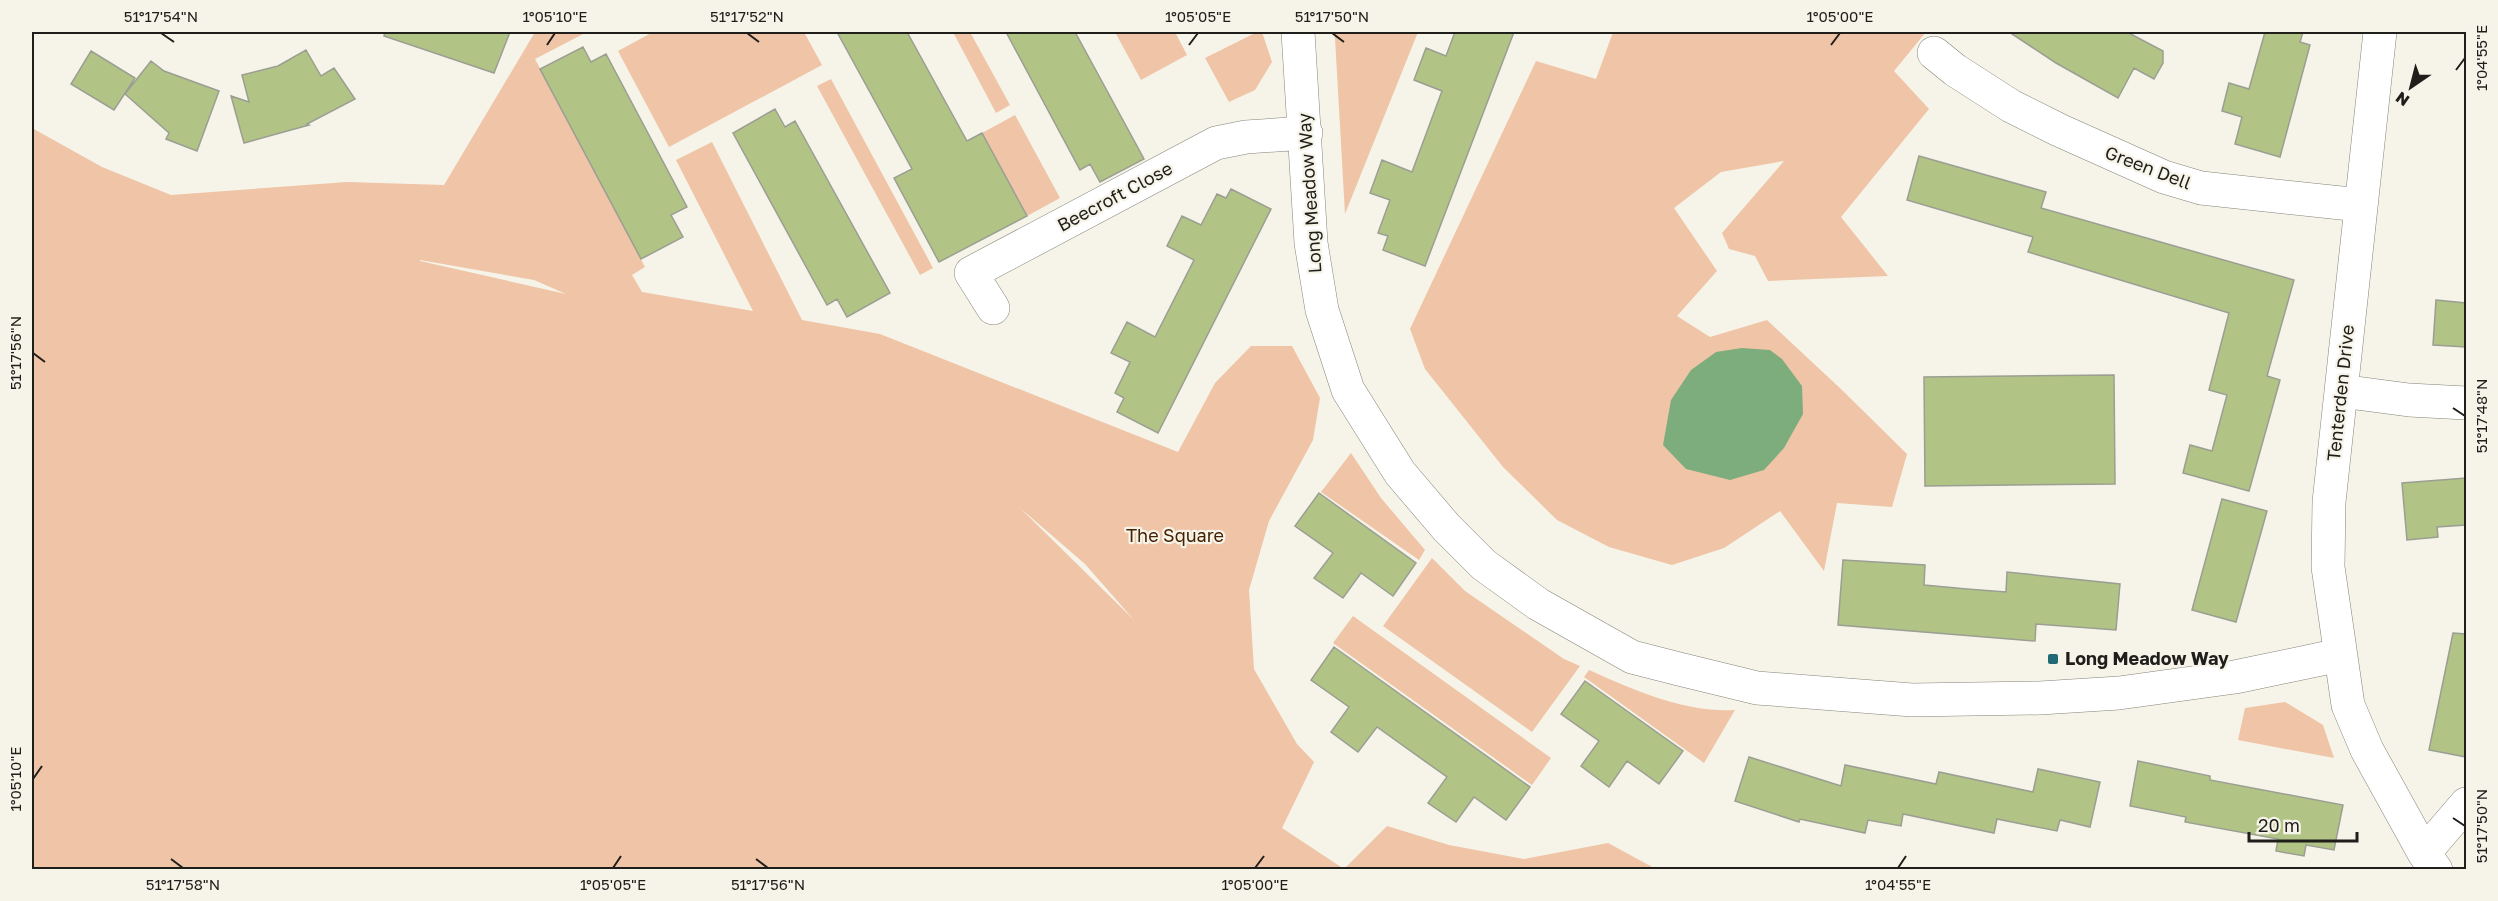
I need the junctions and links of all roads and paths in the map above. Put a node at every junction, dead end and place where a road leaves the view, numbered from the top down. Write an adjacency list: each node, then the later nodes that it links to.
1 (1298, 32): 4 (street, Long Meadow Way)
2 (2380, 32): 5 (street, Tenterden Drive)
3 (1944, 70): 5 (street, Green Dell)
4 (1306, 133): 6 (street, Beecroft Close); 9 (street, Long Meadow Way)
5 (2360, 205): 7 (street, Tenterden Drive)
6 (993, 308)
7 (2341, 391): 8 (street); 9 (street, Tenterden Drive)
8 (2466, 403)
9 (2340, 655): 11 (street, Tenterden Drive)
10 (2466, 804): 11 (street)
11 (2430, 861)

